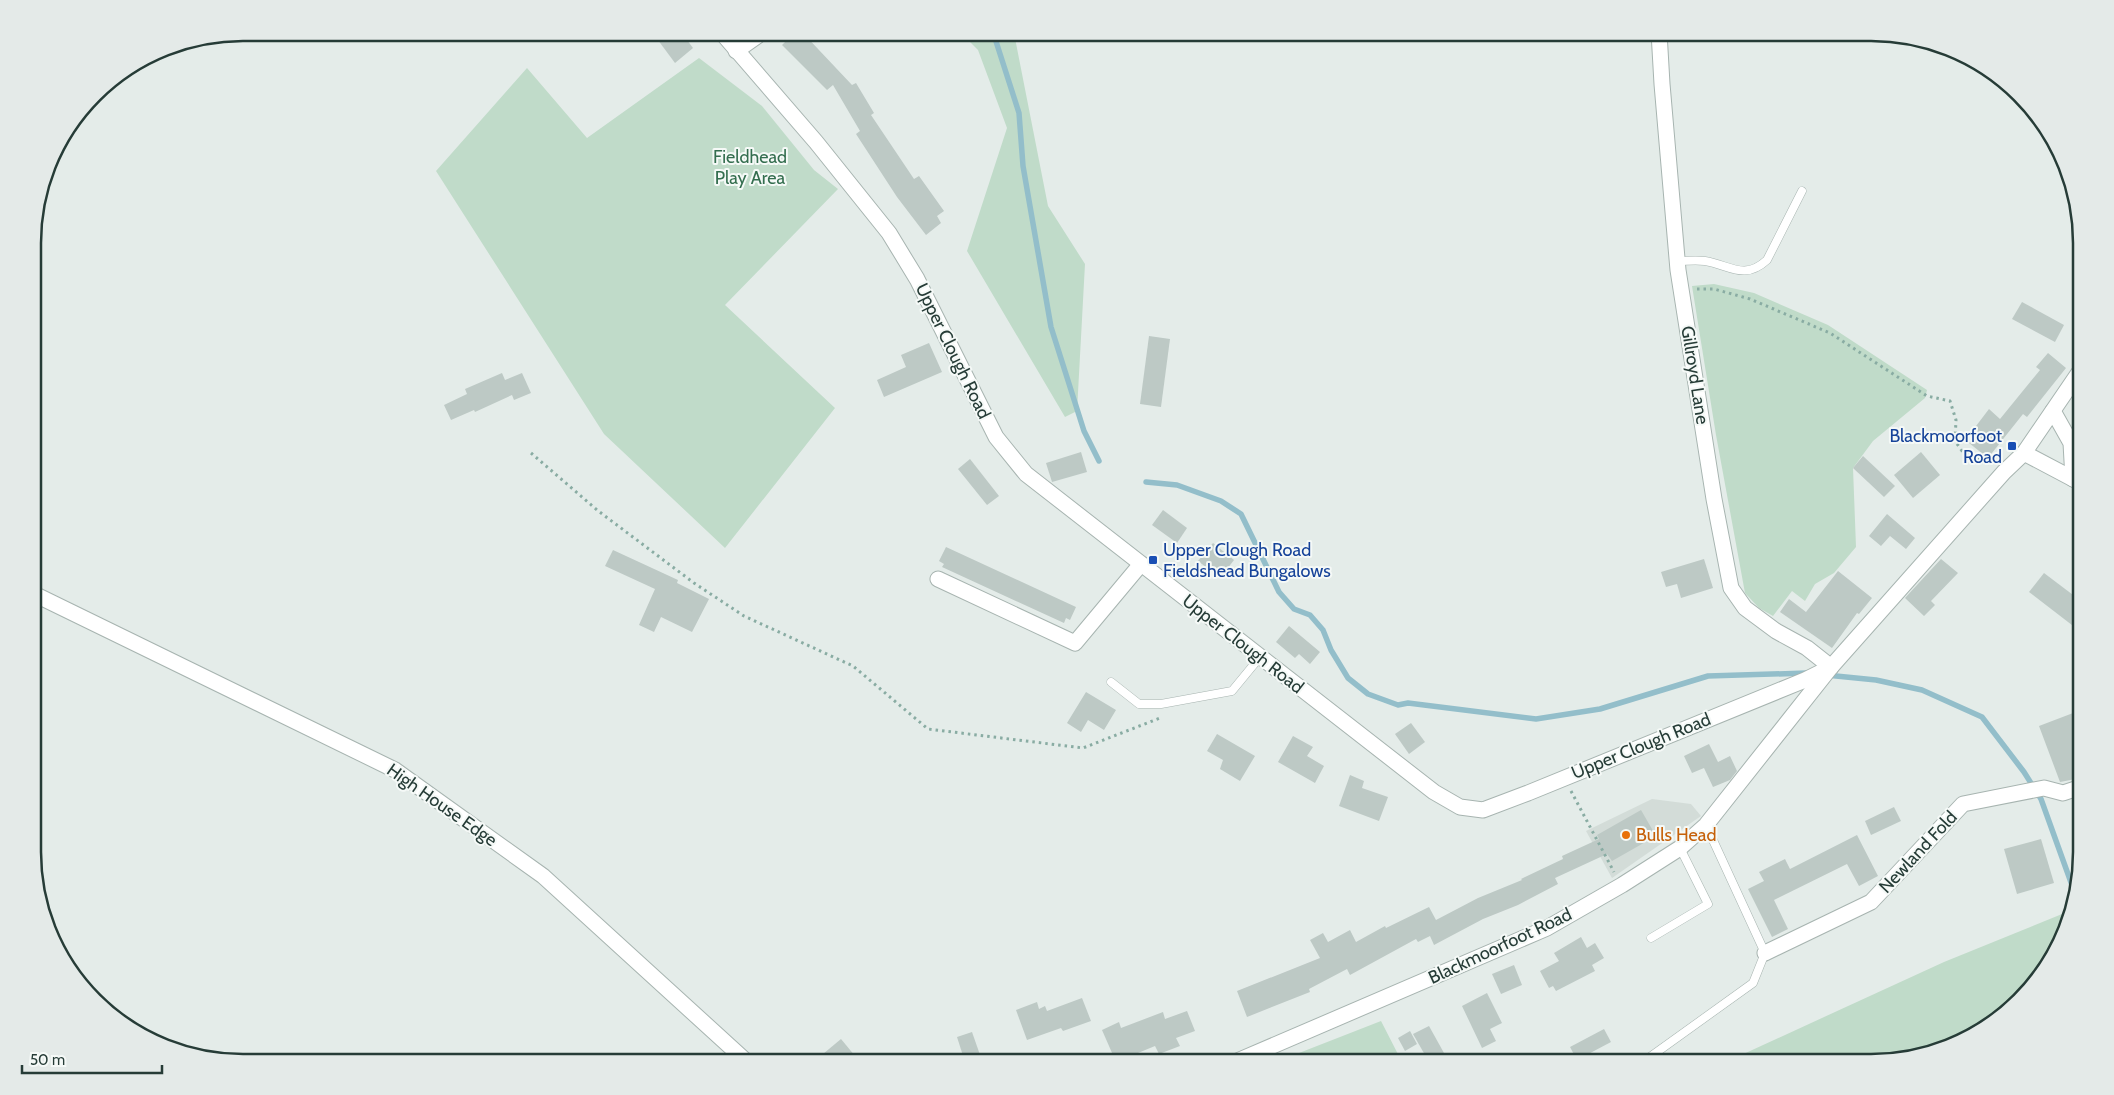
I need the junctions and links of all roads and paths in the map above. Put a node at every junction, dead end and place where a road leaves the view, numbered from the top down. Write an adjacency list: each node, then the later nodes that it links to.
1 (728, 41): 4 (street, Upper Clough Road)
2 (750, 41): 4 (street)
3 (1660, 41): 6 (street, Gillroyd Lane)
4 (736, 51): 15 (street, Upper Clough Road)
5 (1802, 191): 6 (lane)
6 (1678, 261): 7 (street, Gillroyd Lane)
7 (1681, 288): 13 (path); 19 (street, Gillroyd Lane)
8 (2073, 381): 9 (street, Blackmoorfoot Road)
9 (2053, 411): 11 (street, Blackmoorfoot Road); 12 (street)
10 (531, 453): 22 (path)
11 (2024, 453): 13 (street, Blackmoorfoot Road); 14 (street)
12 (2073, 456)
13 (2004, 472): 19 (street, Blackmoorfoot Road)
14 (2073, 479)
15 (1140, 564): 16 (street); 18 (street, Upper Clough Road)
16 (938, 578)
17 (41, 597): 30 (street, High House Edge)
18 (1260, 657): 20 (lane); 23 (street, Upper Clough Road)
19 (1831, 667): 21 (street, Blackmoorfoot Road)
20 (1111, 682)
21 (1811, 683): 23 (street, Upper Clough Road); 25 (street, Blackmoorfoot Road)
22 (1163, 717)
23 (1564, 778): 27 (path)
24 (2073, 790): 29 (street, Newland Fold)
25 (1706, 825): 26 (street, Blackmoorfoot Road); 29 (lane)
26 (1680, 848): 27 (street, Blackmoorfoot Road); 28 (lane)
27 (1622, 885): 31 (street, Blackmoorfoot Road)
28 (1651, 938)
29 (1765, 953): 32 (lane)
30 (739, 1054)
31 (1254, 1054)
32 (1654, 1054)

